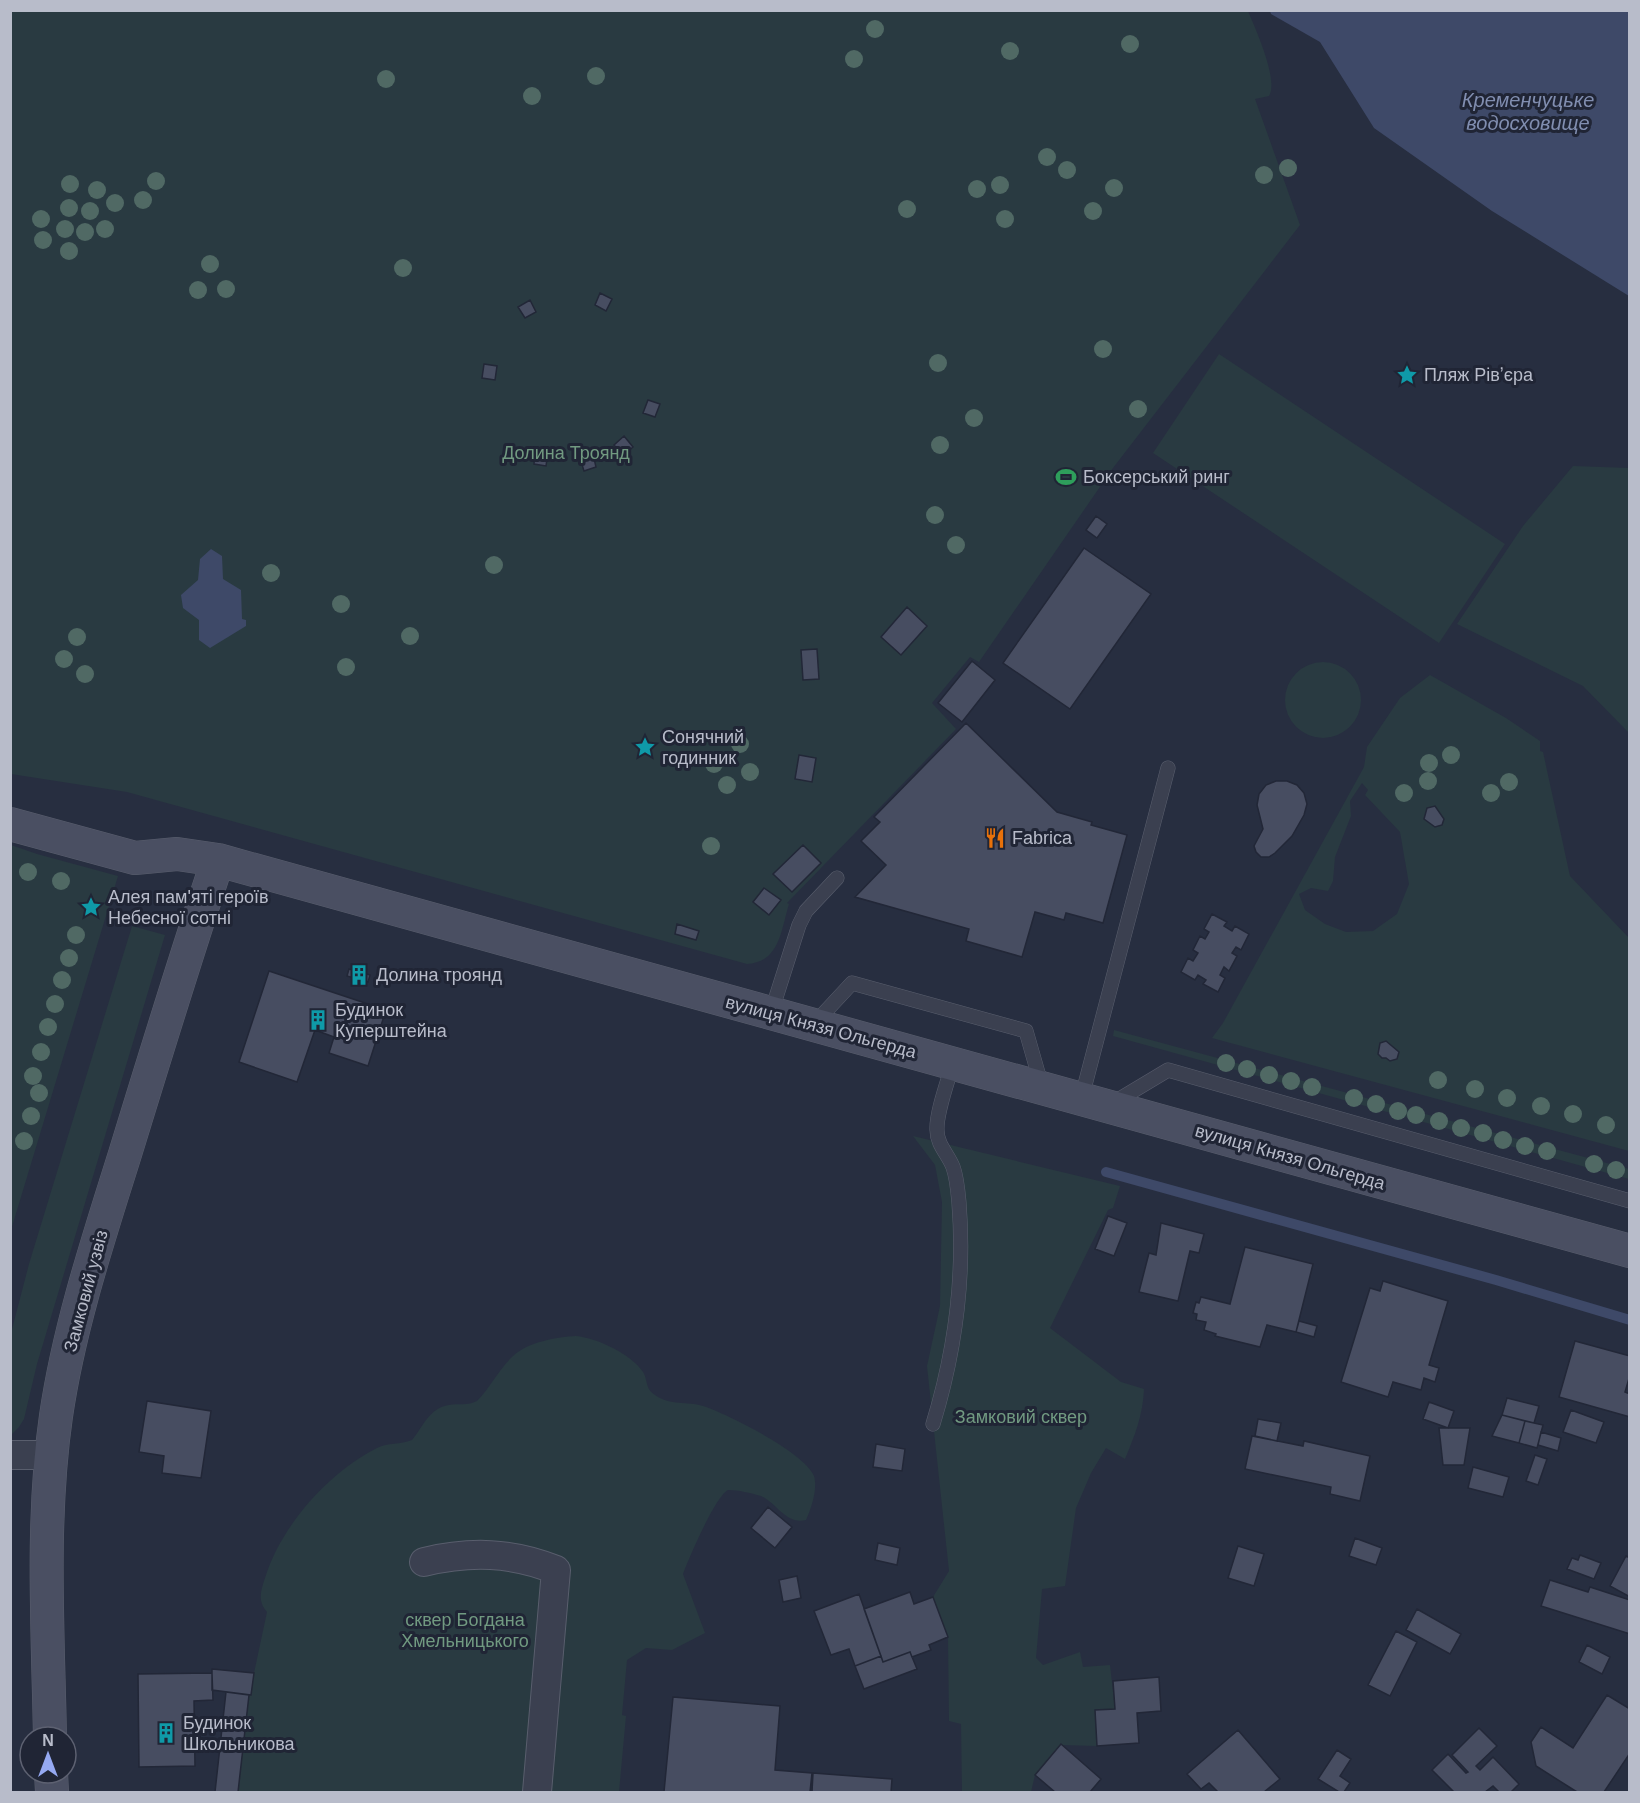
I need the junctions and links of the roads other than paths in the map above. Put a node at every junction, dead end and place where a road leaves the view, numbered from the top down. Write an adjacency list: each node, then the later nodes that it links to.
1 (1168, 768): 9 (lane)
2 (10, 824): 3 (main road, вулиця Князя Ольгерда)
3 (218, 861): 5 (main road, вулиця Князя Ольгерда); 14 (main road, Замковий узвіз)
4 (837, 878): 5 (lane)
5 (771, 1013): 6 (main road, вулиця Князя Ольгерда)
6 (813, 1025): 7 (main road, вулиця Князя Ольгерда); 8 (lane)
7 (953, 1063): 8 (main road, вулиця Князя Ольгерда); 12 (lane)
8 (1042, 1089): 9 (main road, вулиця Князя Ольгерда)
9 (1094, 1103): 10 (lane); 11 (main road, вулиця Князя Ольгерда)
10 (1629, 1201)
11 (1629, 1251)
12 (933, 1424)
13 (10, 1455): 14 (street)
14 (52, 1455): 16 (main road, Замковий узвіз)
15 (424, 1562): 17 (street)
16 (50, 1725)
17 (537, 1792)

